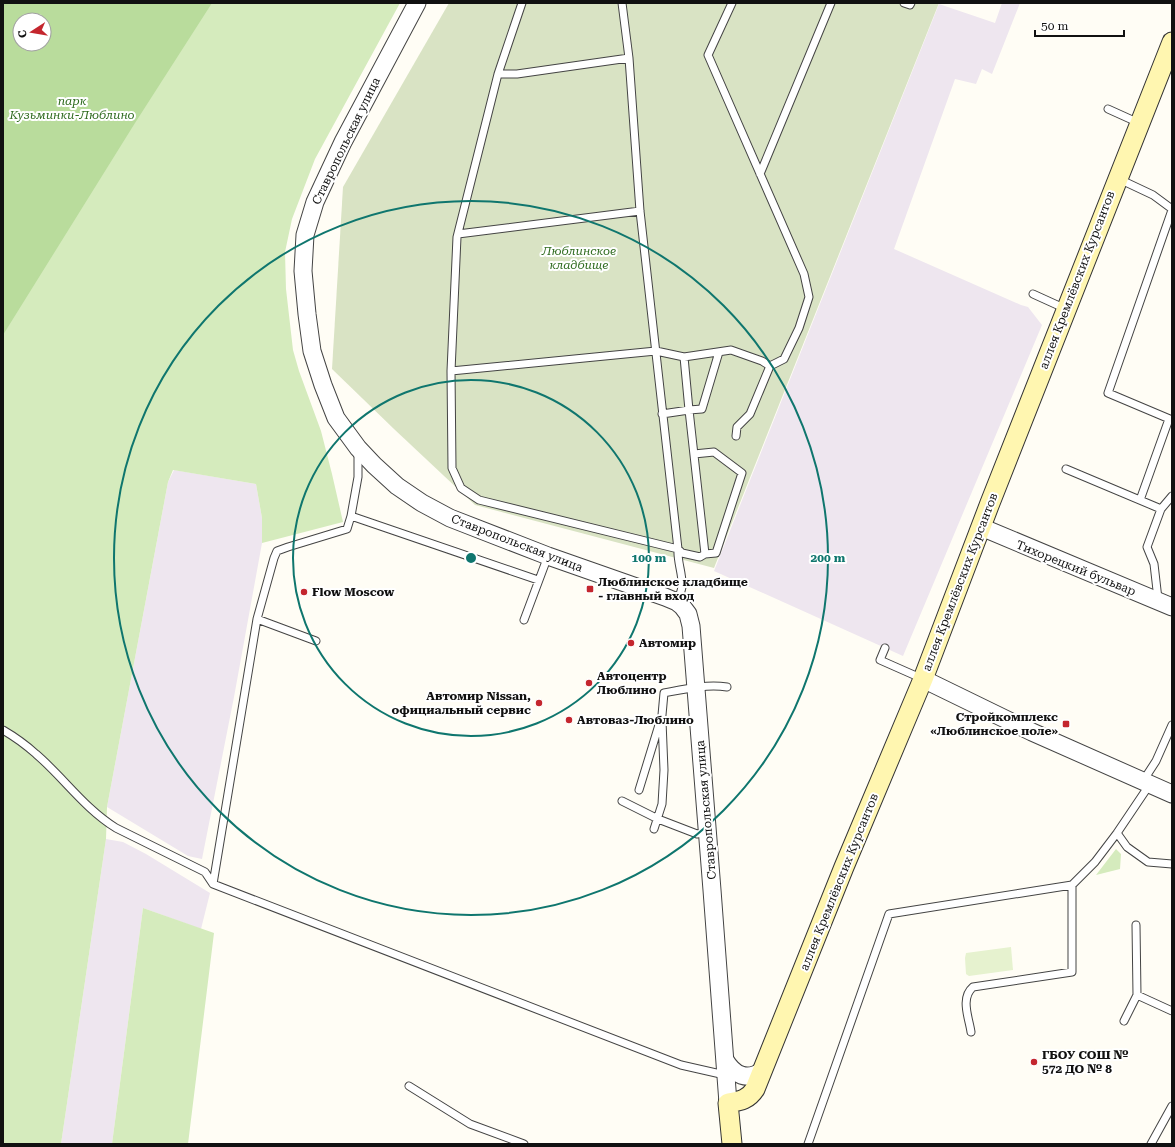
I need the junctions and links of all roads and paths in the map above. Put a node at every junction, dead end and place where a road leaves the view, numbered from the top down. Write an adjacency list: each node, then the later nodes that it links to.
1 (417, 3): 32 (street, Ставропольская улица)
2 (522, 3): 11 (lane)
3 (629, 3): 8 (lane)
4 (732, 3): 14 (lane)
5 (831, 3): 14 (lane)
6 (904, 3): 7 (lane)
7 (911, 3)
8 (623, 6): 10 (lane)
9 (1172, 42): 13 (main road, аллея Кремлёвских Курсантов)
10 (629, 58): 11 (lane); 17 (lane)
11 (498, 74): 18 (lane)
12 (1108, 109): 13 (lane)
13 (1139, 123): 15 (main road, аллея Кремлёвских Курсантов)
14 (760, 174): 24 (lane)
15 (1117, 178): 16 (lane); 20 (main road, аллея Кремлёвских Курсантов)
16 (1172, 209): 28 (lane)
17 (640, 211): 18 (lane); 21 (lane)
18 (458, 234): 25 (lane)
19 (1032, 294): 20 (lane)
20 (1066, 309): 37 (main road, аллея Кремлёвских Курсантов)
21 (656, 351): 23 (lane); 25 (lane); 27 (lane)
22 (718, 352): 23 (lane); 24 (lane); 26 (lane)
23 (684, 357): 26 (lane)
24 (770, 366): 29 (lane)
25 (451, 371): 38 (lane)
26 (689, 410): 27 (lane); 30 (lane)
27 (662, 414): 38 (lane)
28 (1171, 419): 34 (lane)
29 (736, 436)
30 (694, 454): 39 (lane); 39 (lane)
31 (1066, 469): 34 (lane)
32 (366, 471): 36 (lane); 40 (street, Ставропольская улица)
33 (1172, 496): 35 (lane)
34 (1140, 500): 35 (lane)
35 (1161, 509): 43 (lane)
36 (351, 516): 41 (lane); 44 (lane)
37 (981, 527): 43 (street, Тихорецкий бульвар); 48 (main road, аллея Кремлёвских Курсантов)
38 (678, 549): 39 (lane); 42 (lane)
39 (705, 554)
40 (548, 556): 41 (lane); 42 (street, Ставропольская улица)
41 (538, 580): 45 (lane)
42 (678, 602): 49 (street, Ставропольская улица)
43 (1165, 605)
44 (257, 619): 46 (lane); 63 (lane)
45 (524, 620)
46 (316, 641)
47 (884, 648): 48 (lane)
48 (923, 679): 54 (street); 71 (main road, аллея Кремлёвских Курсантов)
49 (696, 687): 50 (lane); 51 (lane); 60 (street, Ставропольская улица)
50 (727, 687)
51 (662, 715): 55 (lane); 58 (lane)
52 (1172, 725): 54 (lane)
53 (3, 730): 63 (lane)
54 (1147, 783): 56 (street); 61 (lane)
55 (639, 790)
56 (1172, 794)
57 (622, 801): 58 (lane)
58 (658, 819): 59 (lane); 60 (lane)
59 (654, 829)
60 (708, 832): 70 (street, Ставропольская улица)
61 (1117, 833): 62 (lane); 64 (lane)
62 (1172, 864)
63 (213, 884): 70 (lane)
64 (1072, 886): 69 (lane); 78 (lane)
65 (1136, 924): 66 (lane)
66 (1137, 995): 67 (lane); 68 (lane)
67 (1172, 1011)
68 (1124, 1021)
69 (971, 1032)
70 (725, 1068): 71 (street); 74 (street, Ставропольская улица)
71 (763, 1070): 73 (main road, аллея Кремлёвских Курсантов)
72 (409, 1086): 76 (lane)
73 (755, 1089): 74 (main road, аллея Кремлёвских Курсантов); 77 (main road)
74 (728, 1102): 77 (main road, Ставропольская улица)
75 (1172, 1106): 79 (lane)
76 (524, 1144)
77 (732, 1144)
78 (808, 1144)
79 (1151, 1144)

